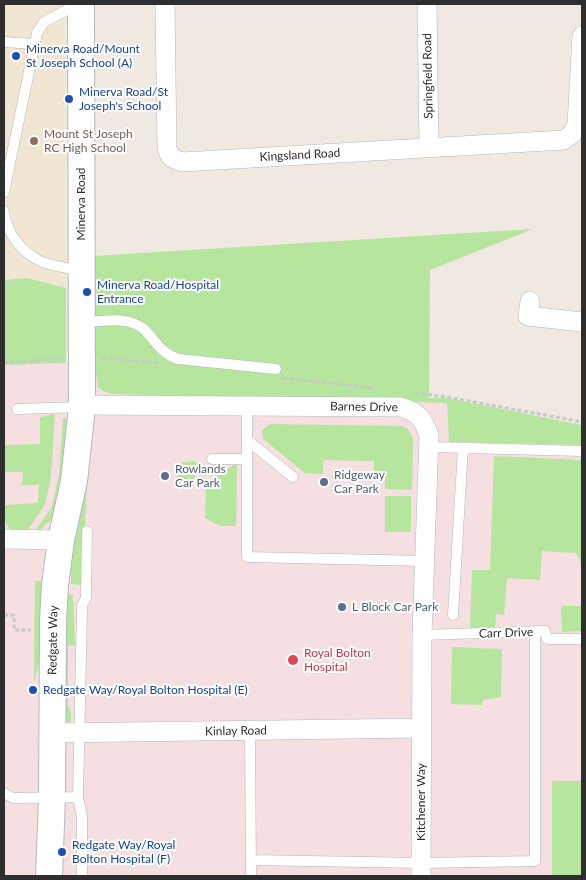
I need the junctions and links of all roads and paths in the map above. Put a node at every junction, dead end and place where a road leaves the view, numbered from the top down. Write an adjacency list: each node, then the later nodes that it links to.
1 (80, 4): 6 (lane); 11 (street, Minerva Road)
2 (165, 4): 8 (street, Kingsland Road)
3 (427, 4): 8 (street, Springfield Road)
4 (582, 36): 7 (street)
5 (4, 42): 6 (lane)
6 (34, 44): 9 (lane)
7 (581, 74): 8 (street, Kingsland Road)
8 (429, 147)
9 (4, 192)
10 (4, 211): 11 (lane)
11 (81, 271): 13 (street, Minerva Road)
12 (530, 301): 14 (street)
13 (82, 322): 15 (street, Minerva Road); 17 (lane)
14 (582, 322)
15 (82, 358): 16 (path); 19 (street, Minerva Road)
16 (4, 362)
17 (276, 369)
18 (447, 397): 22 (path)
19 (82, 406): 20 (street, Barnes Drive); 21 (lane); 32 (street, Redgate Way)
20 (247, 406): 23 (lane); 24 (street, Barnes Drive)
21 (17, 409)
22 (582, 422)
23 (247, 440): 28 (lane); 29 (lane)
24 (429, 447): 25 (lane); 33 (street, Barnes Drive)
25 (464, 448): 26 (lane); 35 (lane)
26 (582, 450)
27 (212, 459): 28 (lane)
28 (247, 459): 33 (lane)
29 (293, 477)
30 (87, 531): 43 (lane)
31 (4, 539): 32 (street)
32 (61, 540): 42 (street, Redgate Way)
33 (425, 561): 38 (street, Barnes Drive)
34 (4, 615): 36 (path)
35 (453, 615)
36 (31, 630)
37 (535, 632): 38 (lane, Carr Drive); 39 (lane, Carr Drive); 48 (lane)
38 (422, 635): 40 (street, Barnes Drive)
39 (582, 639)
40 (421, 728): 41 (street, Kinlay Road); 48 (street, Kitchener Way)
41 (250, 730): 43 (street, Kinlay Road); 47 (lane)
42 (52, 733): 43 (street, Kinlay Road); 46 (street, Redgate Way)
43 (79, 733): 45 (lane)
44 (4, 793): 46 (lane)
45 (78, 797): 46 (lane); 50 (lane)
46 (52, 798): 49 (street, Redgate Way)
47 (251, 860): 48 (lane); 51 (lane)
48 (421, 870)
49 (49, 876)
50 (82, 876)
51 (251, 876)

